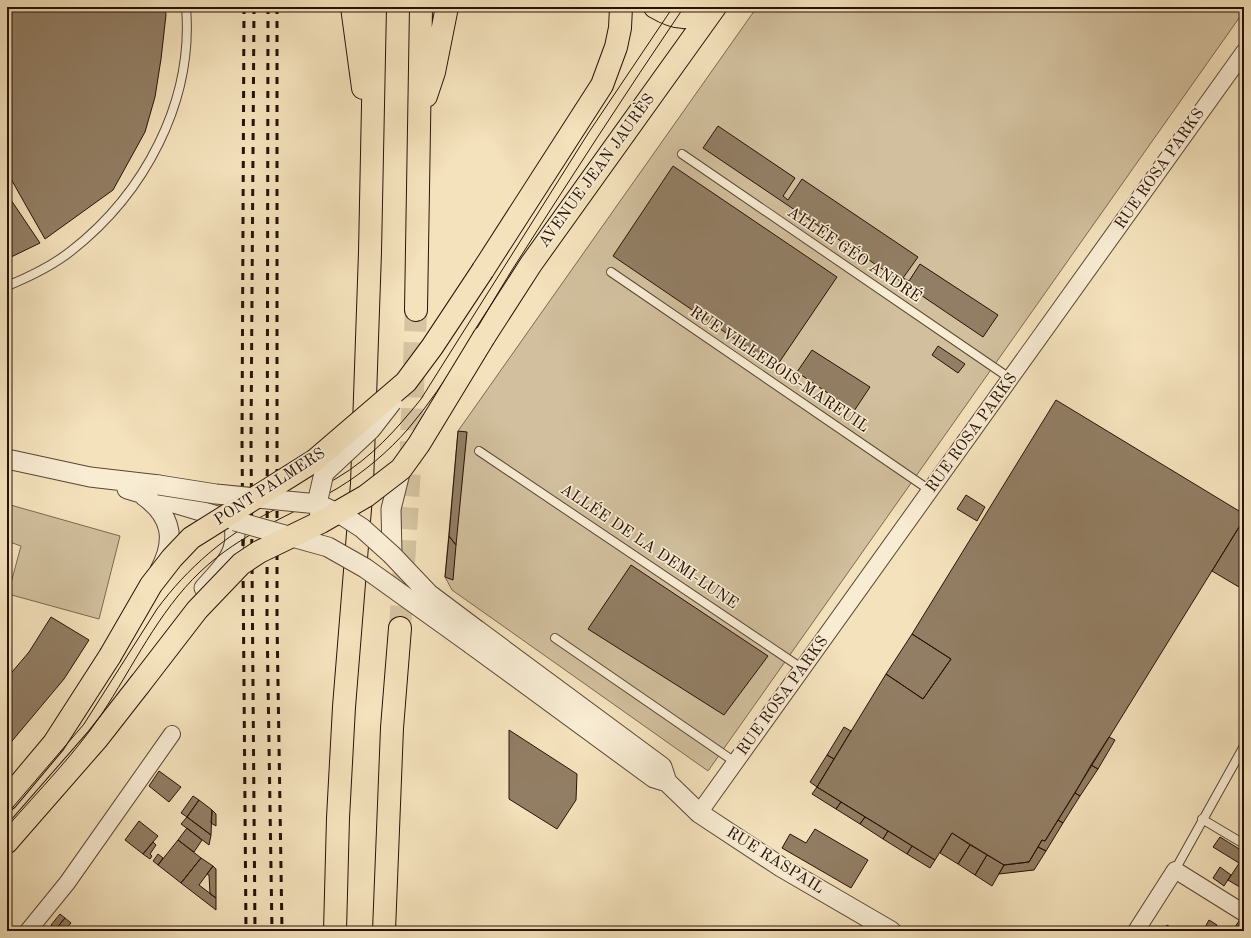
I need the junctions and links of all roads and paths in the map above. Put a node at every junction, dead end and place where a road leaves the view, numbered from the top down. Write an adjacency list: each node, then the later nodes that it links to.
1 (186, 7): 15 (lane)
2 (352, 7): 12 (main road)
3 (375, 7): 12 (main road)
4 (421, 7): 11 (main road)
5 (447, 7): 11 (main road)
6 (621, 7): 18 (main road, PONT PALMERS, bridge)
7 (655, 7): 8 (main road)
8 (711, 7)
9 (715, 7): 21 (main road, AVENUE JEAN JAURÈS, bridge)
10 (1244, 52): 17 (street, RUE ROSA PARKS)
11 (419, 116): 16 (main road)
12 (372, 132): 47 (main road)
13 (682, 154): 17 (lane, ALLÉE GÉO ANDRÉ)
14 (612, 272): 22 (lane, RUE VILLEBOIS-MAREUIL)
15 (7, 286)
16 (416, 310)
17 (1011, 379): 22 (street, RUE ROSA PARKS)
18 (406, 382): 24 (main road, PONT PALMERS, bridge); 26 (street, bridge)
19 (479, 451): 34 (lane, ALLÉE DE LA DEMI-LUNE)
20 (7, 459): 23 (street)
21 (401, 469): 26 (main road, AVENUE JEAN JAURÈS, bridge); 29 (street)
22 (931, 491): 34 (street, RUE ROSA PARKS)
23 (153, 495): 25 (street); 30 (street, bridge)
24 (257, 497): 25 (main road, PONT PALMERS, bridge); 26 (street, bridge)
25 (229, 511): 27 (street, bridge); 30 (main road, PONT PALMERS, bridge); 35 (street, bridge)
26 (325, 513): 27 (main road, AVENUE JEAN JAURÈS, bridge); 28 (street); 29 (street, bridge)
27 (288, 536): 28 (street, bridge); 35 (main road, AVENUE JEAN JAURÈS, bridge)
28 (328, 547): 32 (street, bridge)
29 (392, 555): 32 (street, bridge)
30 (154, 582): 39 (main road, PONT PALMERS, bridge)
31 (400, 628): 48 (main road)
32 (474, 637): 40 (street, RUE RASPAIL)
33 (555, 638): 38 (lane)
34 (803, 669): 38 (street, RUE ROSA PARKS)
35 (140, 684): 42 (main road, AVENUE JEAN JAURÈS)
36 (172, 734): 46 (street)
37 (1244, 746): 41 (lane)
38 (735, 762): 40 (street, RUE ROSA PARKS)
39 (7, 799)
40 (699, 813): 49 (street, RUE RASPAIL)
41 (1202, 819): 43 (lane); 44 (lane)
42 (7, 842)
43 (1244, 844)
44 (1175, 870): 45 (street); 50 (street)
45 (1244, 913)
46 (28, 931)
47 (334, 931)
48 (384, 931)
49 (891, 931)
50 (1136, 931)

